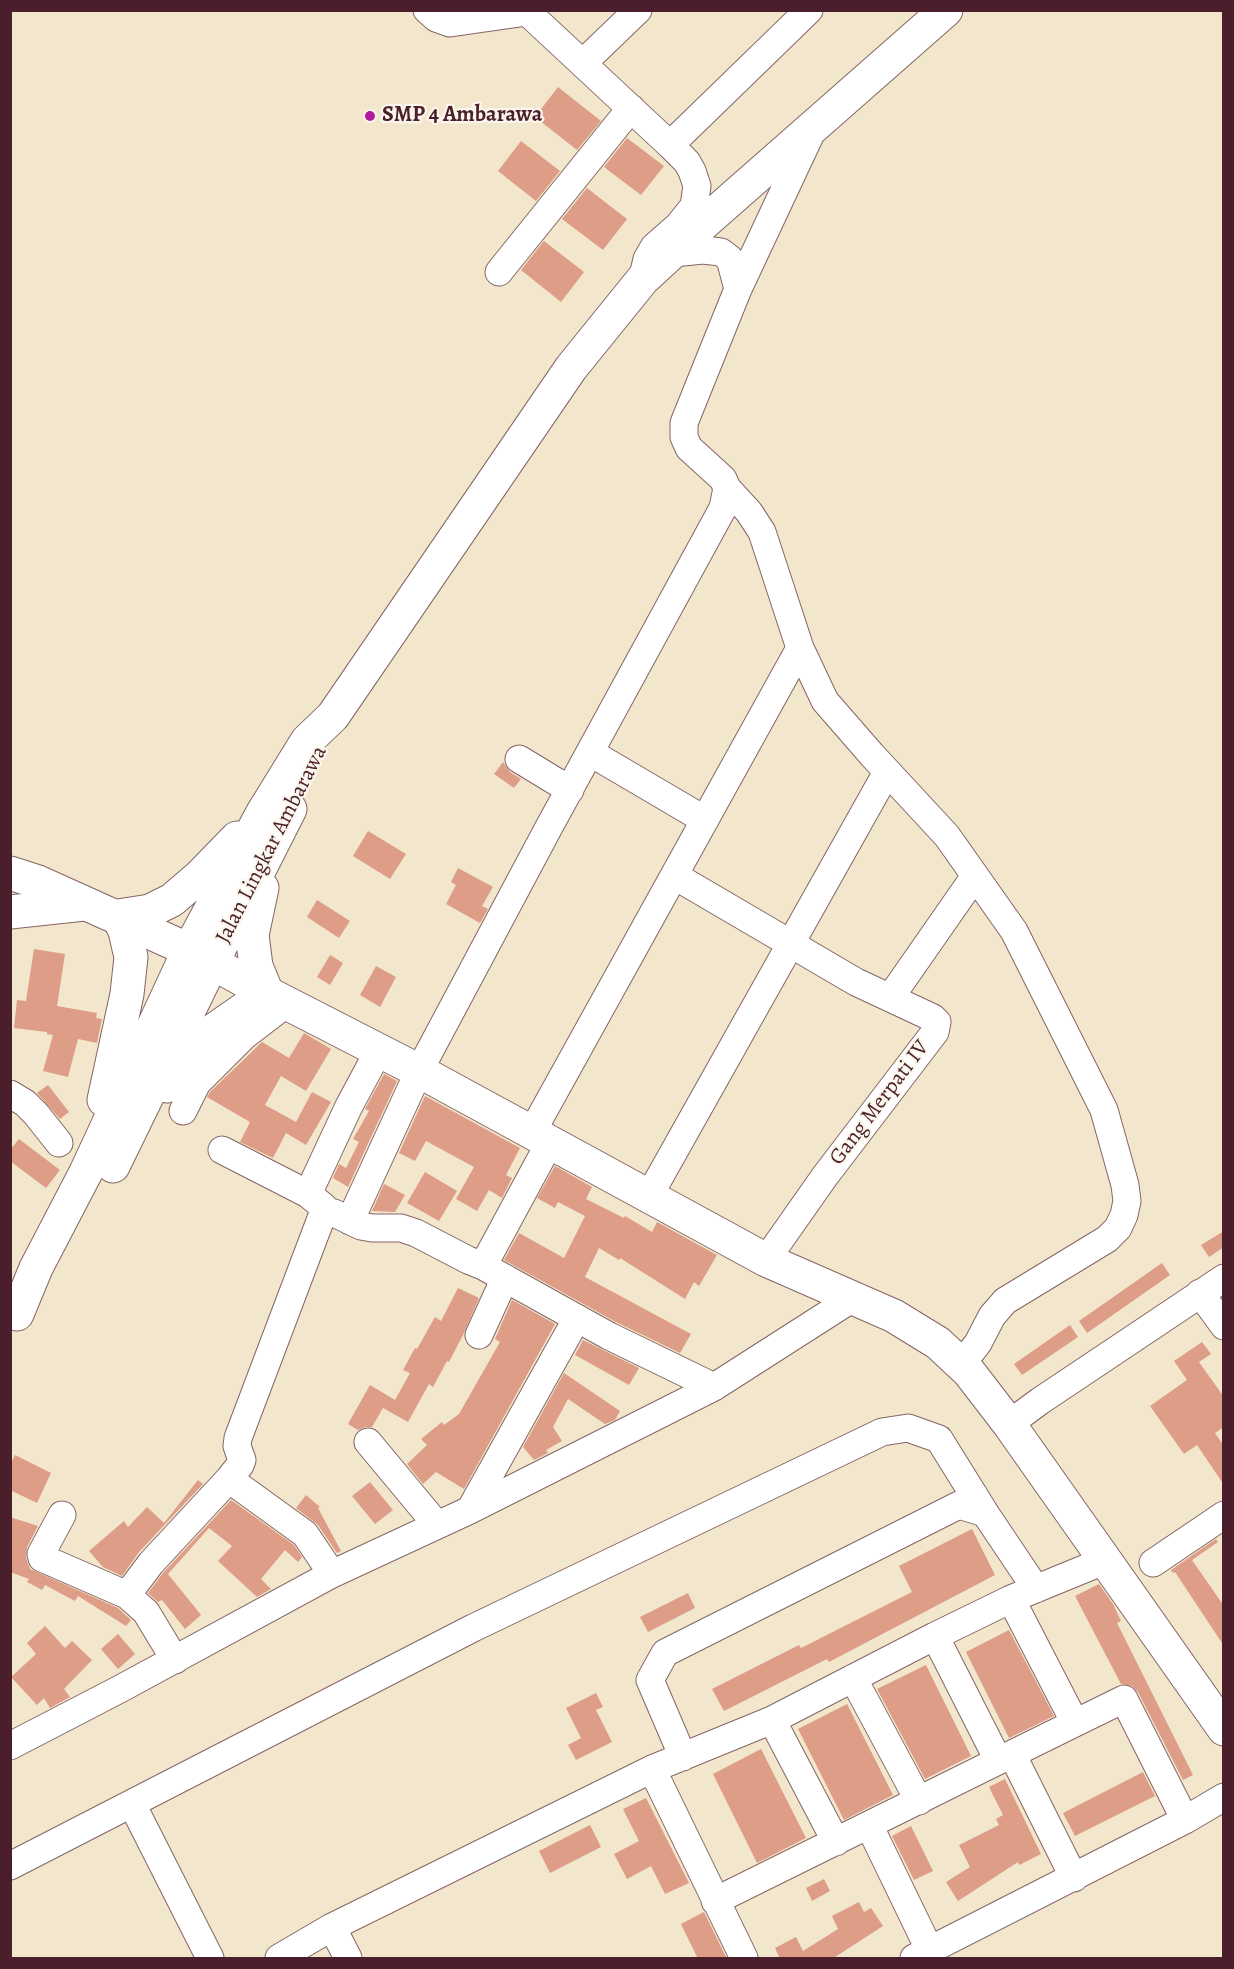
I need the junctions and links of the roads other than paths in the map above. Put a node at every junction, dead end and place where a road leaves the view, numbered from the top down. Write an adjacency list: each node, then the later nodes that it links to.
1 (427, 10): 5 (street)
2 (638, 10): 6 (street)
3 (808, 10): 9 (street)
4 (946, 10): 8 (main road, Jalan Lingkar Ambarawa)
5 (526, 11): 6 (street)
6 (583, 63): 7 (street)
7 (631, 108): 9 (street); 11 (street)
8 (813, 128): 10 (main road, Jalan Lingkar Ambarawa); 13 (street)
9 (670, 145): 12 (street)
10 (673, 253): 12 (main road, Jalan Lingkar Ambarawa); 13 (street)
11 (499, 272)
12 (643, 279): 20 (main road, Jalan Lingkar Ambarawa)
13 (738, 289): 14 (street)
14 (727, 488): 15 (street); 16 (street)
15 (800, 648): 18 (street); 21 (street)
16 (591, 753): 19 (street); 21 (street)
17 (519, 759): 19 (street)
18 (887, 772): 24 (street); 28 (street)
19 (570, 790): 33 (street)
20 (272, 818): 27 (main road); 29 (main road, Jalan Lingkar Ambarawa); 30 (main road)
21 (705, 820): 23 (street)
22 (10, 873): 25 (main road)
23 (675, 876): 28 (street, Gang Merpati IV); 36 (street)
24 (975, 876): 31 (street); 52 (street)
25 (84, 903): 26 (main road); 27 (main road)
26 (10, 912)
27 (118, 916): 29 (main road); 39 (main road)
28 (791, 945): 31 (street, Gang Merpati IV); 40 (street)
29 (200, 956): 30 (main road); 39 (main road, Jalan Lingkar Ambarawa)
30 (277, 998): 32 (main road); 35 (street); 39 (main road)
31 (890, 998): 43 (street, Gang Merpati IV)
32 (379, 1050): 33 (main road); 41 (street)
33 (419, 1071): 36 (main road); 42 (street)
34 (10, 1094): 37 (street)
35 (183, 1111)
36 (541, 1137): 40 (main road); 44 (street)
37 (59, 1143)
38 (222, 1150): 41 (street)
39 (95, 1178): 48 (main road, Jalan Lingkar Ambarawa)
40 (649, 1196): 43 (main road)
41 (316, 1201): 42 (street); 56 (street)
42 (350, 1221): 44 (street)
43 (766, 1260): 47 (main road)
44 (494, 1272): 49 (street); 51 (street)
45 (1224, 1278): 46 (street)
46 (1200, 1293): 50 (street); 54 (street)
47 (853, 1298): 52 (main road); 53 (street)
48 (14, 1318)
49 (577, 1318): 53 (street); 57 (street)
50 (1224, 1326)
51 (478, 1335)
52 (958, 1360): 54 (main road)
53 (714, 1387): 57 (street)
54 (1009, 1424): 62 (main road)
55 (368, 1442): 61 (street)
56 (229, 1479): 64 (street); 66 (street)
57 (470, 1510): 61 (street)
58 (985, 1513): 65 (street); 75 (street); 79 (street)
59 (62, 1515): 66 (street)
60 (1224, 1515): 63 (street)
61 (437, 1525): 64 (street)
62 (1106, 1560): 65 (street); 73 (main road)
63 (1153, 1563)
64 (332, 1574): 69 (street)
65 (1036, 1589): 67 (street)
66 (127, 1595): 69 (street)
67 (1011, 1599): 68 (street); 72 (street)
68 (935, 1636): 70 (street); 76 (street)
69 (175, 1660): 74 (street)
70 (853, 1678): 71 (street); 78 (street)
71 (772, 1720): 75 (street); 83 (street)
72 (1075, 1723): 76 (street); 81 (street)
73 (1224, 1729)
74 (10, 1746)
75 (683, 1756): 77 (street)
76 (1005, 1757): 78 (street); 85 (street)
77 (652, 1769): 86 (street); 87 (street)
78 (919, 1801): 82 (street)
79 (132, 1804): 84 (street); 89 (street)
80 (1221, 1804): 81 (street)
81 (1185, 1820): 85 (street)
82 (869, 1825): 83 (street); 88 (street)
83 (836, 1842): 86 (street)
84 (10, 1866)
85 (1074, 1878): 88 (street)
86 (715, 1901): 92 (street)
87 (332, 1927): 90 (street); 91 (street)
88 (922, 1955)
89 (210, 1959)
90 (279, 1959)
91 (348, 1959)
92 (744, 1959)

